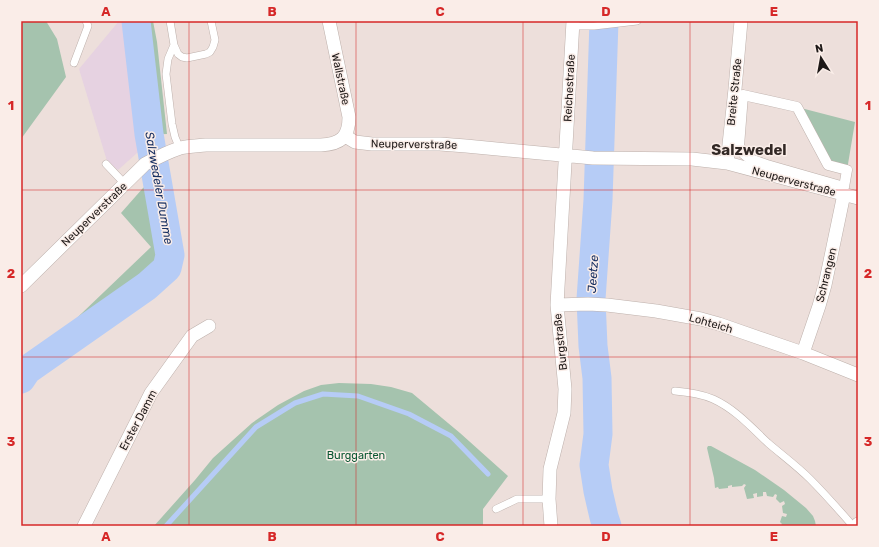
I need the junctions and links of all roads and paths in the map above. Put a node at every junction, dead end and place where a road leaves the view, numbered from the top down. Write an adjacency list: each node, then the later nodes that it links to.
1 (86, 21): 9 (lane)
2 (170, 21): 8 (lane)
3 (211, 21): 8 (lane)
4 (329, 21): 11 (street, Wallstraße)
5 (637, 21): 7 (lane)
6 (741, 21): 14 (street, Breite Straße)
7 (573, 24): 13 (street, Reichestraße)
8 (174, 44): 12 (lane)
9 (74, 63)
10 (797, 107): 10 (street)
11 (345, 136): 12 (street, Neuperverstraße); 13 (street, Neuperverstraße)
12 (180, 149): 16 (street, Neuperverstraße)
13 (566, 155): 14 (street, Neuperverstraße); 20 (street, Burgstraße)
14 (727, 163): 17 (street, Neuperverstraße)
15 (106, 164): 16 (lane)
16 (125, 184): 19 (street, Neuperverstraße)
17 (844, 194): 18 (street, Neuperverstraße); 22 (street, Schrangen)
18 (858, 198)
19 (21, 286)
20 (557, 305): 22 (street, Lohteich); 25 (street, Burgstraße)
21 (210, 326): 27 (street, Erster Damm)
22 (803, 353): 23 (street, Lohteich)
23 (858, 375)
24 (674, 391): 29 (lane)
25 (549, 499): 26 (lane); 28 (street, Burgstraße)
26 (496, 509)
27 (84, 526)
28 (551, 526)
29 (853, 526)

